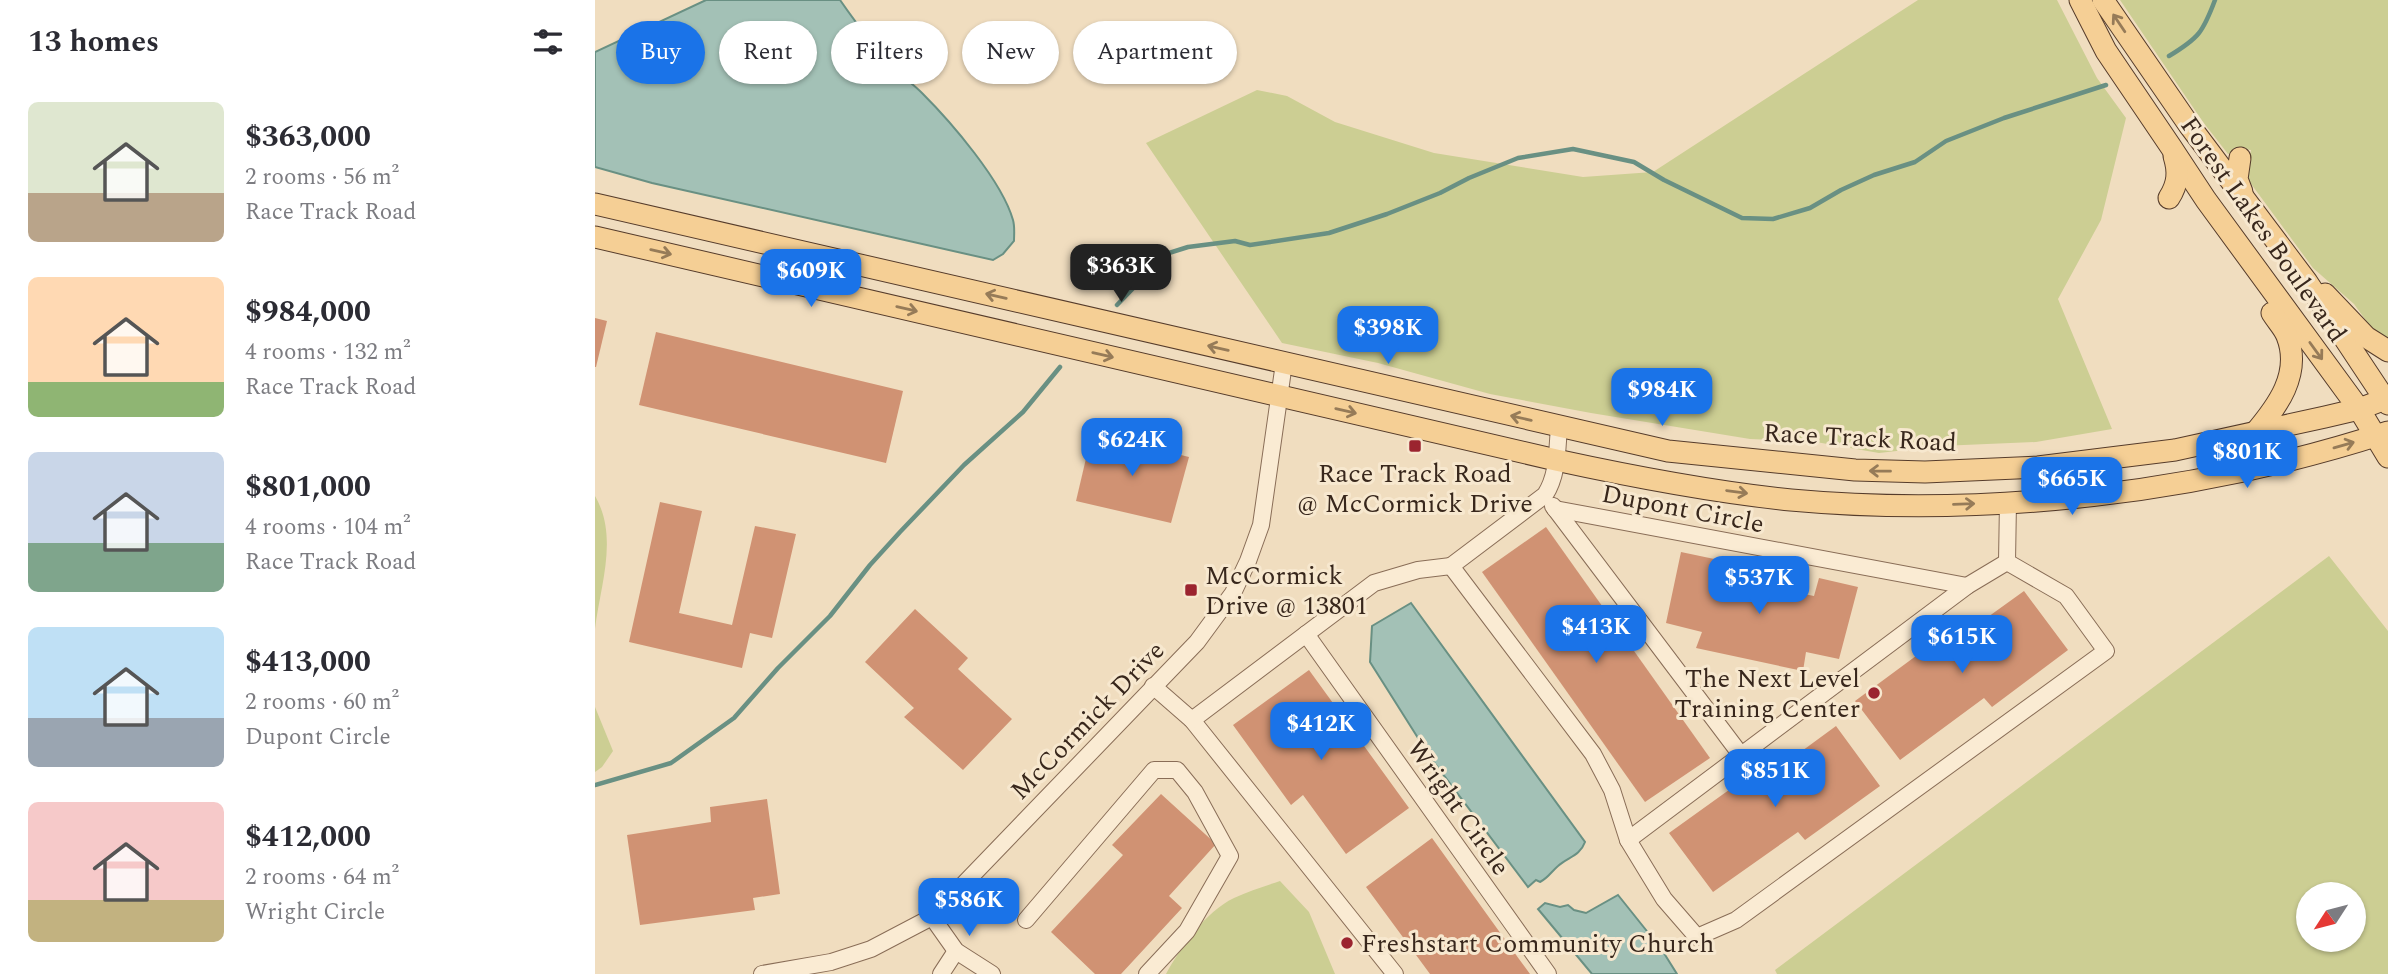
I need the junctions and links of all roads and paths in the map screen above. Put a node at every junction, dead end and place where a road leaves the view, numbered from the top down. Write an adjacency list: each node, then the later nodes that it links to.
1 (2080, 0): 3 (main road, Forest Lakes Boulevard)
2 (2103, 0): 5 (main road, Forest Lakes Boulevard, one-way to 2)
3 (2097, 34): 4 (main road, Forest Lakes Boulevard); 5 (main road)
4 (2171, 148): 6 (main road); 7 (main road, Forest Lakes Boulevard)
5 (2231, 161): 10 (main road, Forest Lakes Boulevard)
6 (2169, 198)
7 (2206, 200): 15 (main road, Forest Lakes Boulevard, one-way to 15); 17 (main road)
8 (595, 204): 12 (main road, Race Track Road, one-way to 8)
9 (595, 237): 13 (main road, one-way to 13)
10 (2307, 282): 11 (main road); 14 (main road, Forest Lakes Boulevard)
11 (2388, 351)
12 (1284, 363): 13 (street, McCormick Drive); 16 (main road, Race Track Road, one-way to 12)
13 (1280, 396): 20 (main road, one-way to 20); 28 (street, McCormick Drive)
14 (2387, 400): 15 (main road, Race Track Road)
15 (2359, 409): 17 (main road, Race Track Road); 18 (main road, Forest Lakes Boulevard)
16 (1559, 427): 17 (main road, Race Track Road, one-way to 16); 20 (street)
17 (2254, 434)
18 (2381, 434): 19 (main road, Forest Lakes Boulevard); 22 (main road, one-way to 18)
19 (2388, 457)
20 (1556, 460): 21 (street); 22 (main road, one-way to 22)
21 (1545, 495): 23 (street, Dupont Circle); 25 (street)
22 (2008, 502): 24 (street)
23 (1555, 509): 26 (street, Dupont Circle); 30 (street, Dupont Circle)
24 (2007, 562): 26 (street); 31 (street)
25 (1451, 566): 27 (street); 31 (street)
26 (1967, 586): 30 (street)
27 (1306, 634): 29 (street); 40 (street, Wright Circle)
28 (1153, 686): 29 (street); 32 (street, McCormick Drive)
29 (1192, 720): 39 (street)
30 (1741, 755): 31 (street)
31 (1628, 840)
32 (932, 917): 34 (street); 35 (street, McCormick Drive)
33 (1026, 920): 38 (street)
34 (956, 951): 36 (street); 37 (street)
35 (762, 974)
36 (941, 974)
37 (992, 974)
38 (1147, 974)
39 (1395, 974)
40 (1548, 974)

